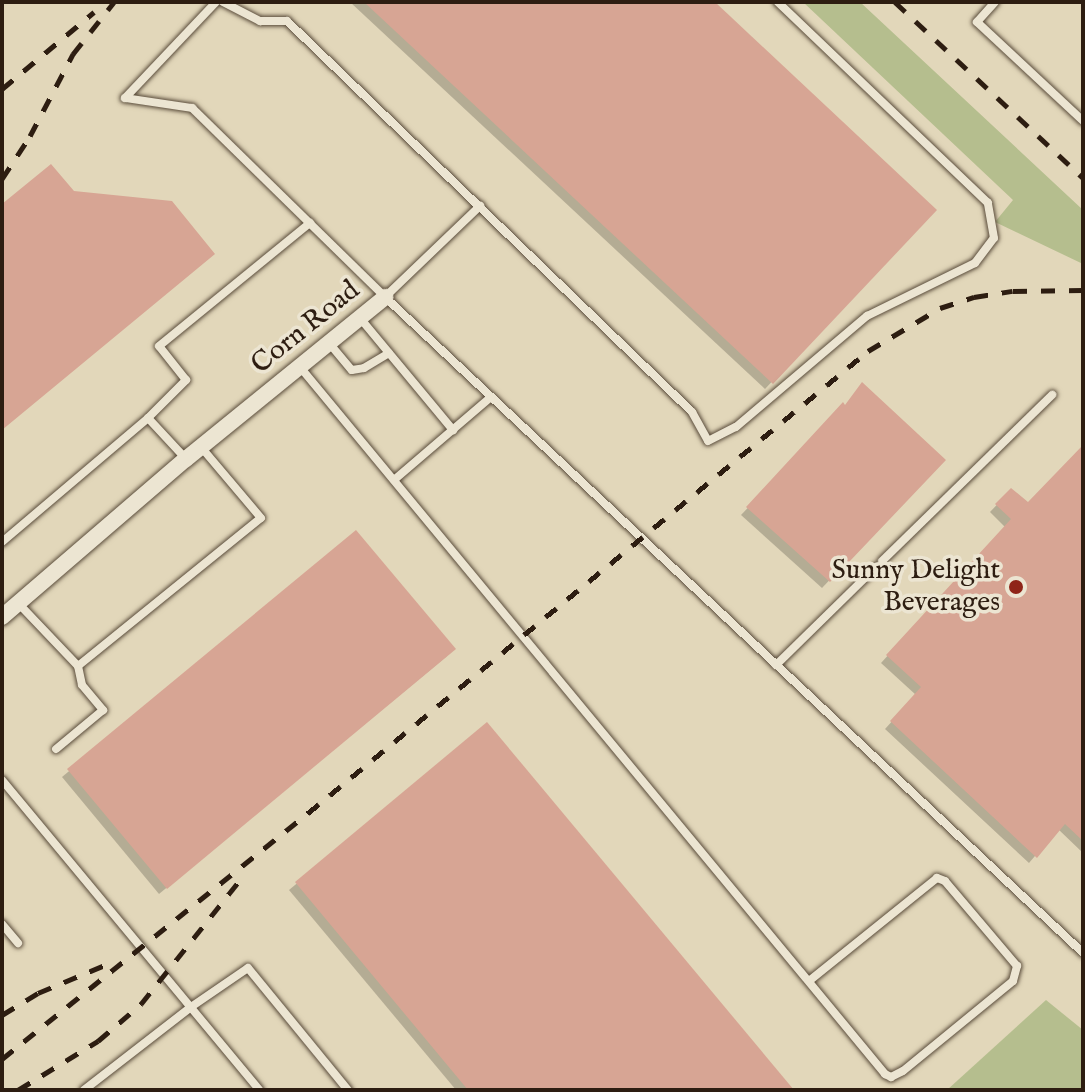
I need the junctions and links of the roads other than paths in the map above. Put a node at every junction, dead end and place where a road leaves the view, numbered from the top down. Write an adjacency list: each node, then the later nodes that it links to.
1 (216, 2): 7 (lane, Corn Road)
2 (223, 2): 6 (lane)
3 (778, 2): 6 (lane)
4 (995, 2): 5 (lane)
5 (1083, 121)
6 (480, 206): 8 (lane)
7 (310, 223): 8 (lane, Corn Road); 15 (lane)
8 (385, 297): 9 (street, Corn Road); 14 (lane)
9 (360, 318): 10 (street, Corn Road); 11 (lane)
10 (329, 343): 11 (lane); 12 (street, Corn Road)
11 (389, 353): 16 (lane)
12 (300, 367): 17 (street, Corn Road); 19 (lane)
13 (1052, 395): 23 (lane)
14 (491, 397): 16 (lane); 23 (lane)
15 (148, 418): 18 (lane); 20 (lane)
16 (453, 430): 19 (lane)
17 (201, 447): 18 (street, Corn Road); 24 (lane)
18 (186, 459): 21 (street, Corn Road)
19 (394, 480): 30 (lane)
20 (2, 542)
21 (18, 603): 22 (street, Corn Road); 24 (lane)
22 (2, 617)
23 (776, 665): 29 (lane)
24 (78, 666): 25 (lane)
25 (56, 749)
26 (2, 780): 31 (lane)
27 (2, 924): 28 (lane)
28 (18, 943)
29 (1083, 953)
30 (809, 981): 30 (lane)
31 (191, 1007): 32 (lane); 33 (lane); 34 (lane)
32 (84, 1090)
33 (259, 1090)
34 (348, 1090)

